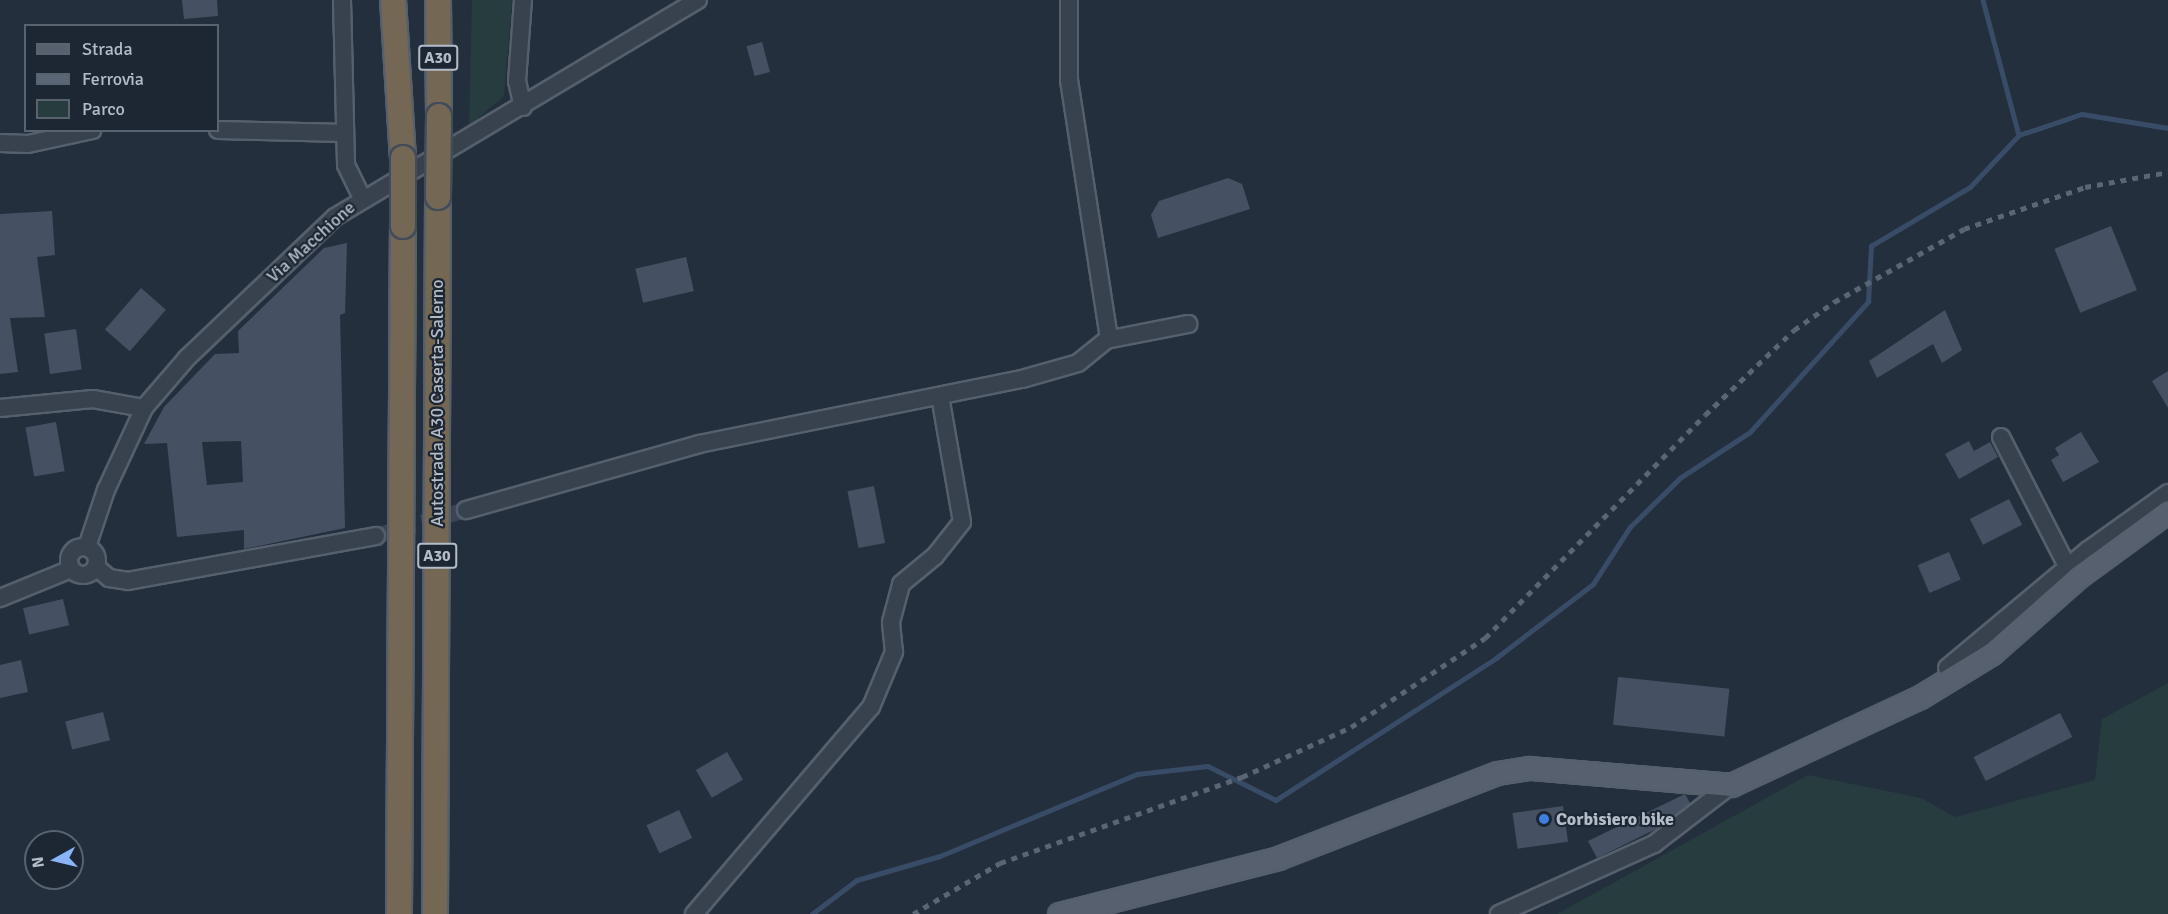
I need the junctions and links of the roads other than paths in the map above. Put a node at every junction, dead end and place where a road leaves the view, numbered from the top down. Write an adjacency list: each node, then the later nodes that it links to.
1 (342, 0): 11 (street)
2 (393, 0): 13 (highway)
3 (404, 0): 13 (highway, A30)
4 (438, 0): 33 (highway, Autostrada A30 Caserta-Salerno / A30, bridge)
5 (523, 0): 8 (street)
6 (698, 0): 8 (street, Via Macchione)
7 (1069, 0): 16 (street)
8 (523, 107): 14 (street, Via Macchione)
9 (219, 130): 11 (street)
10 (84, 132): 12 (street)
11 (345, 133): 14 (street)
12 (0, 143)
13 (403, 158): 32 (highway, Autostrada A30 Caserta-Salerno / A30, bridge)
14 (362, 198): 19 (street, Via Macchione)
15 (1188, 324): 16 (street)
16 (1108, 339): 17 (street)
17 (940, 396): 22 (street); 34 (street)
18 (0, 408): 19 (street)
19 (144, 408): 25 (street, Via Macchione)
20 (2001, 437): 28 (street)
21 (2168, 493): 28 (street)
22 (466, 510)
23 (2168, 511): 31 (main road)
24 (376, 536): 26 (street)
25 (87, 547): 26 (street); 27 (street)
26 (96, 567): 27 (street)
27 (71, 568): 29 (street)
28 (2068, 568): 30 (street)
29 (0, 598)
30 (1947, 668)
31 (1731, 785): 35 (main road); 36 (street)
32 (399, 914)
33 (435, 914)
34 (694, 914)
35 (1059, 914)
36 (1499, 914)

